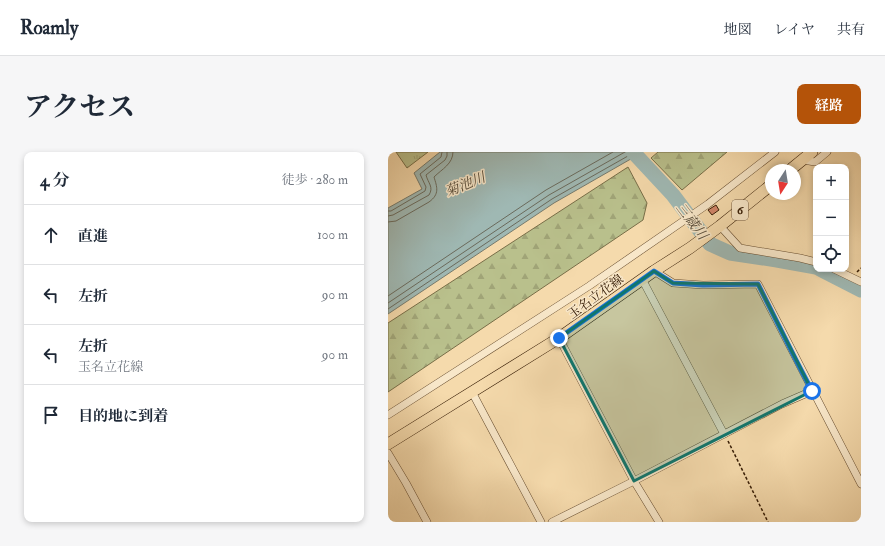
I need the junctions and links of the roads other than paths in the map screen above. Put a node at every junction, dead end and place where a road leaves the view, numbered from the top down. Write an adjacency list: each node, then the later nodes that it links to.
1 (775, 152): 16 (street)
2 (812, 152): 4 (main road)
3 (827, 152): 4 (street)
4 (803, 160): 5 (main road)
5 (798, 164)
6 (765, 190): 7 (main road, 玉名立花線 / 6)
7 (720, 226): 8 (street); 9 (main road, 玉名立花線 / 6)
8 (813, 261)
9 (654, 271): 11 (main road, 玉名立花線 / 6); 14 (street)
10 (840, 272): 12 (street)
11 (642, 279): 13 (main road, 玉名立花線 / 6); 17 (street)
12 (861, 282)
13 (559, 338): 15 (main road, 玉名立花線 / 6); 20 (street)
14 (812, 391): 17 (street); 21 (street)
15 (472, 392): 18 (main road, 玉名立花線 / 6); 23 (street)
16 (388, 415)
17 (724, 434): 20 (street)
18 (388, 444)
19 (388, 453): 22 (street)
20 (634, 481): 24 (street); 25 (street)
21 (861, 484)
22 (427, 522)
23 (541, 522)
24 (552, 522)
25 (659, 522)

